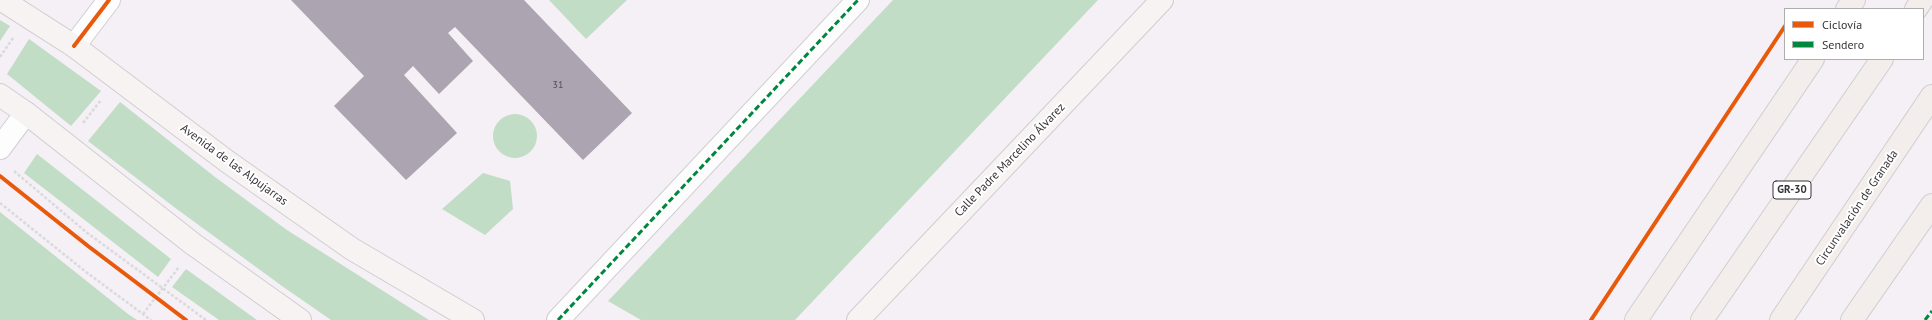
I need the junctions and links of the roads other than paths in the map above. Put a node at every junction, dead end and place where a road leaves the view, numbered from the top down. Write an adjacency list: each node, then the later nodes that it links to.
1 (2, 0): 7 (main road, Avenida de las Alpujarras)
2 (109, 0): 7 (street)
3 (858, 0): 17 (street)
4 (1162, 0): 18 (main road, Calle Padre Marcelino Álvarez)
5 (1854, 0): 6 (highway)
6 (1848, 8)
7 (74, 46): 16 (main road, Avenida de las Alpujarras)
8 (1812, 60): 19 (highway)
9 (1881, 60): 20 (highway, GR-30)
10 (0, 95): 12 (main road)
11 (1932, 96): 21 (highway, Circunvalación de Granada)
12 (26, 113): 13 (street); 15 (main road)
13 (0, 148)
14 (1932, 205): 22 (highway)
15 (300, 320)
16 (473, 320)
17 (558, 320)
18 (858, 320)
19 (1636, 320)
20 (1702, 320)
21 (1781, 320)
22 (1852, 320)

